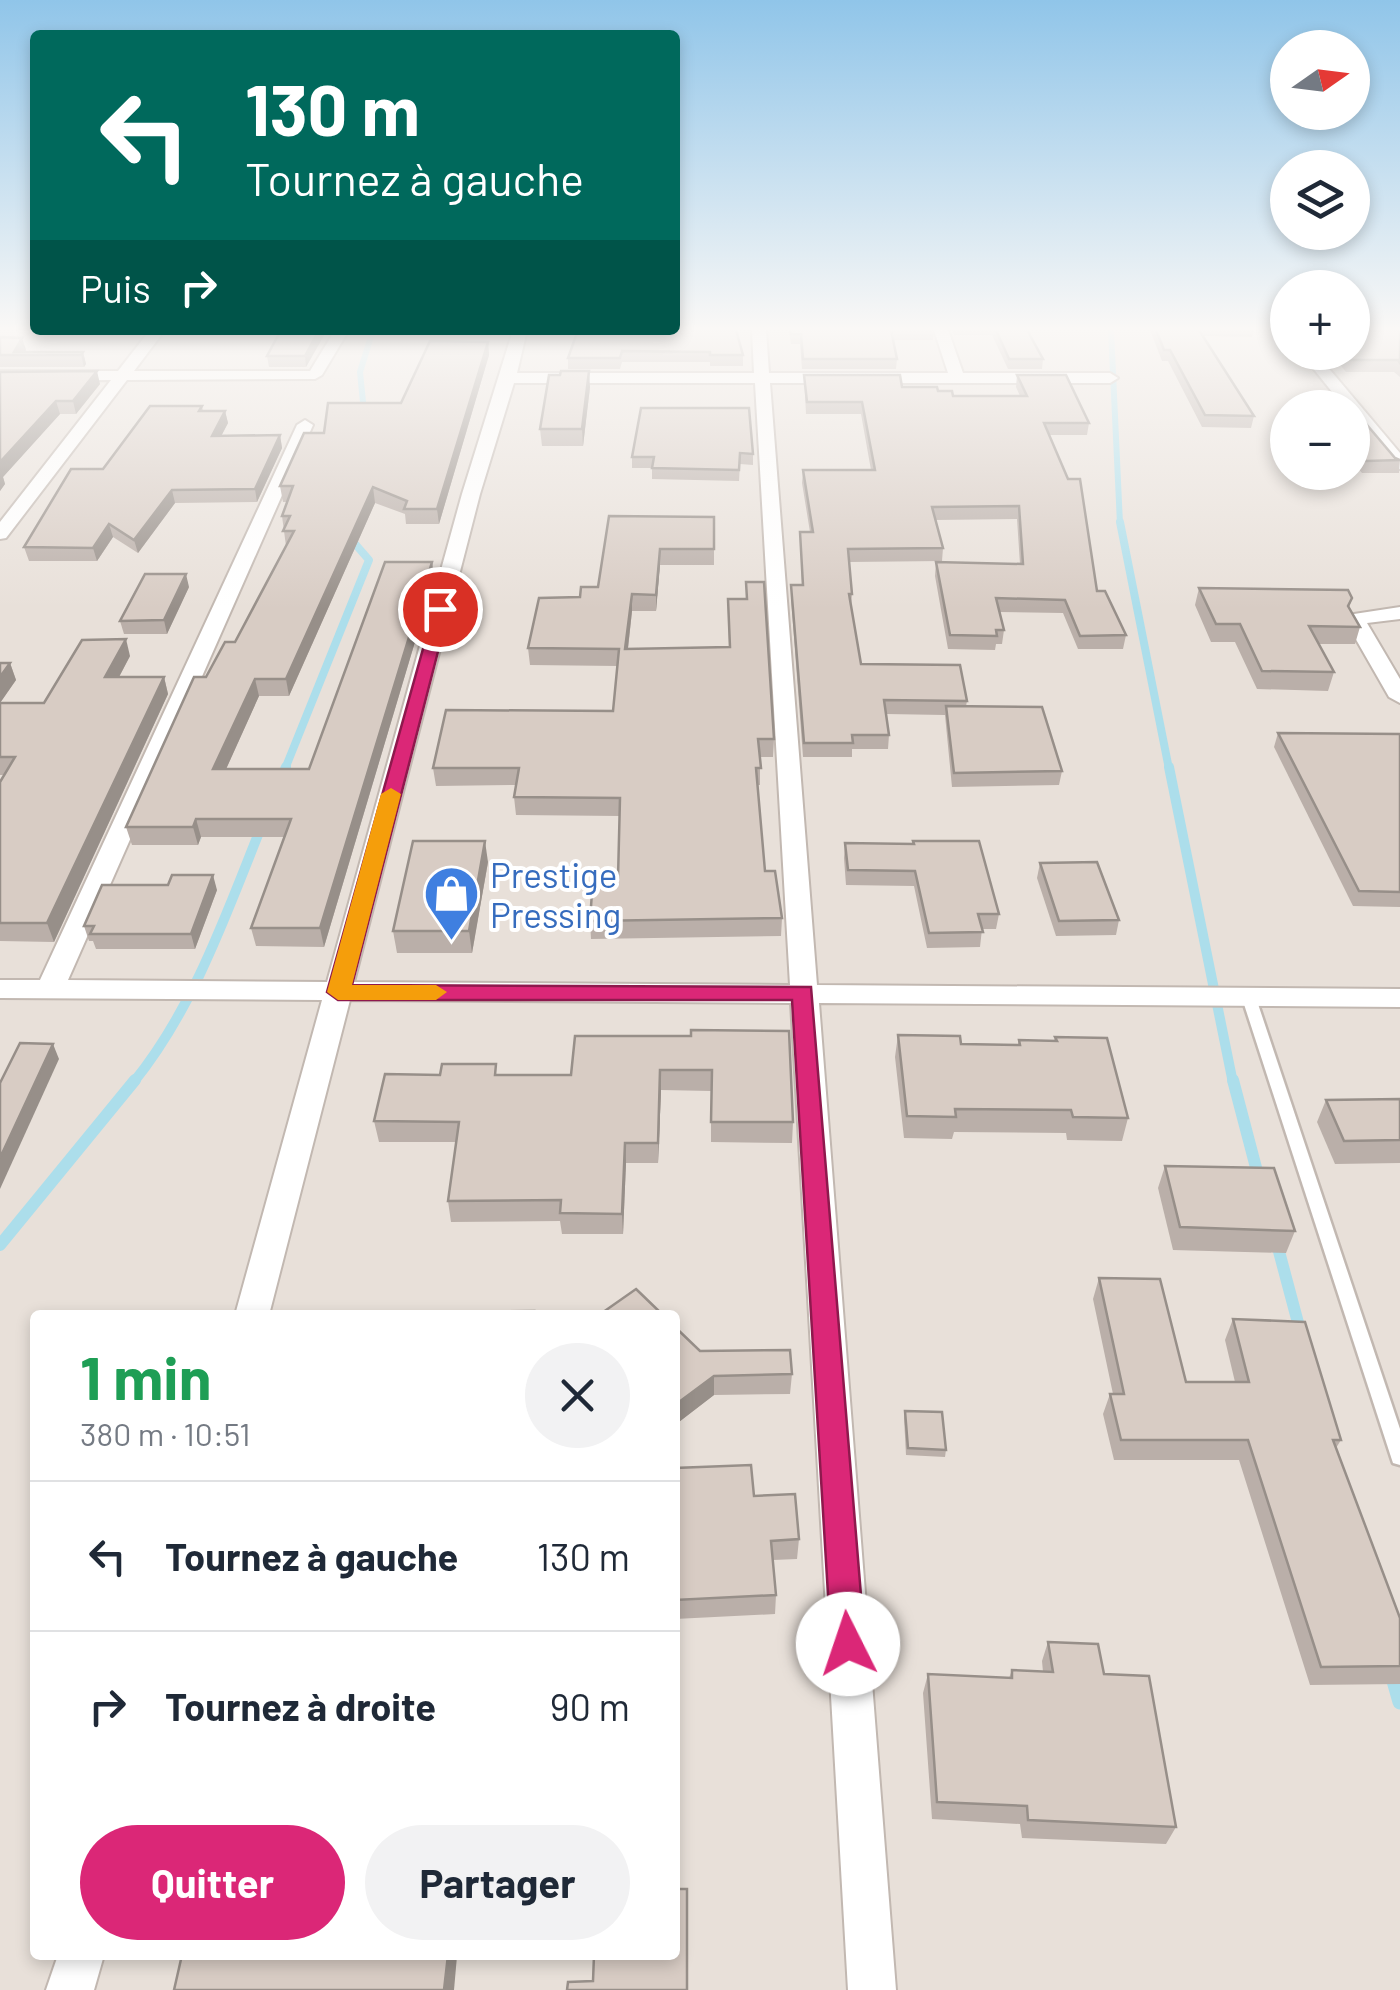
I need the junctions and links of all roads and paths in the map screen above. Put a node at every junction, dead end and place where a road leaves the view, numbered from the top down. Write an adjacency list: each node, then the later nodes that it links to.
1 (87, 423): 7 (street)
2 (494, 423): 12 (street)
3 (766, 423): 13 (street)
4 (1366, 423): 6 (street)
5 (305, 425): 11 (street)
6 (1400, 464)
7 (0, 534)
8 (1400, 613): 9 (street)
9 (1400, 697)
10 (0, 989): 11 (street)
11 (50, 989): 12 (street)
12 (338, 992): 13 (street); 16 (street)
13 (803, 992): 14 (street); 20 (street)
14 (1250, 998): 15 (street); 17 (lane)
15 (1400, 998)
16 (253, 1310)
17 (1400, 1457)
18 (79, 1960): 19 (street)
19 (70, 1990)
20 (872, 1990)

